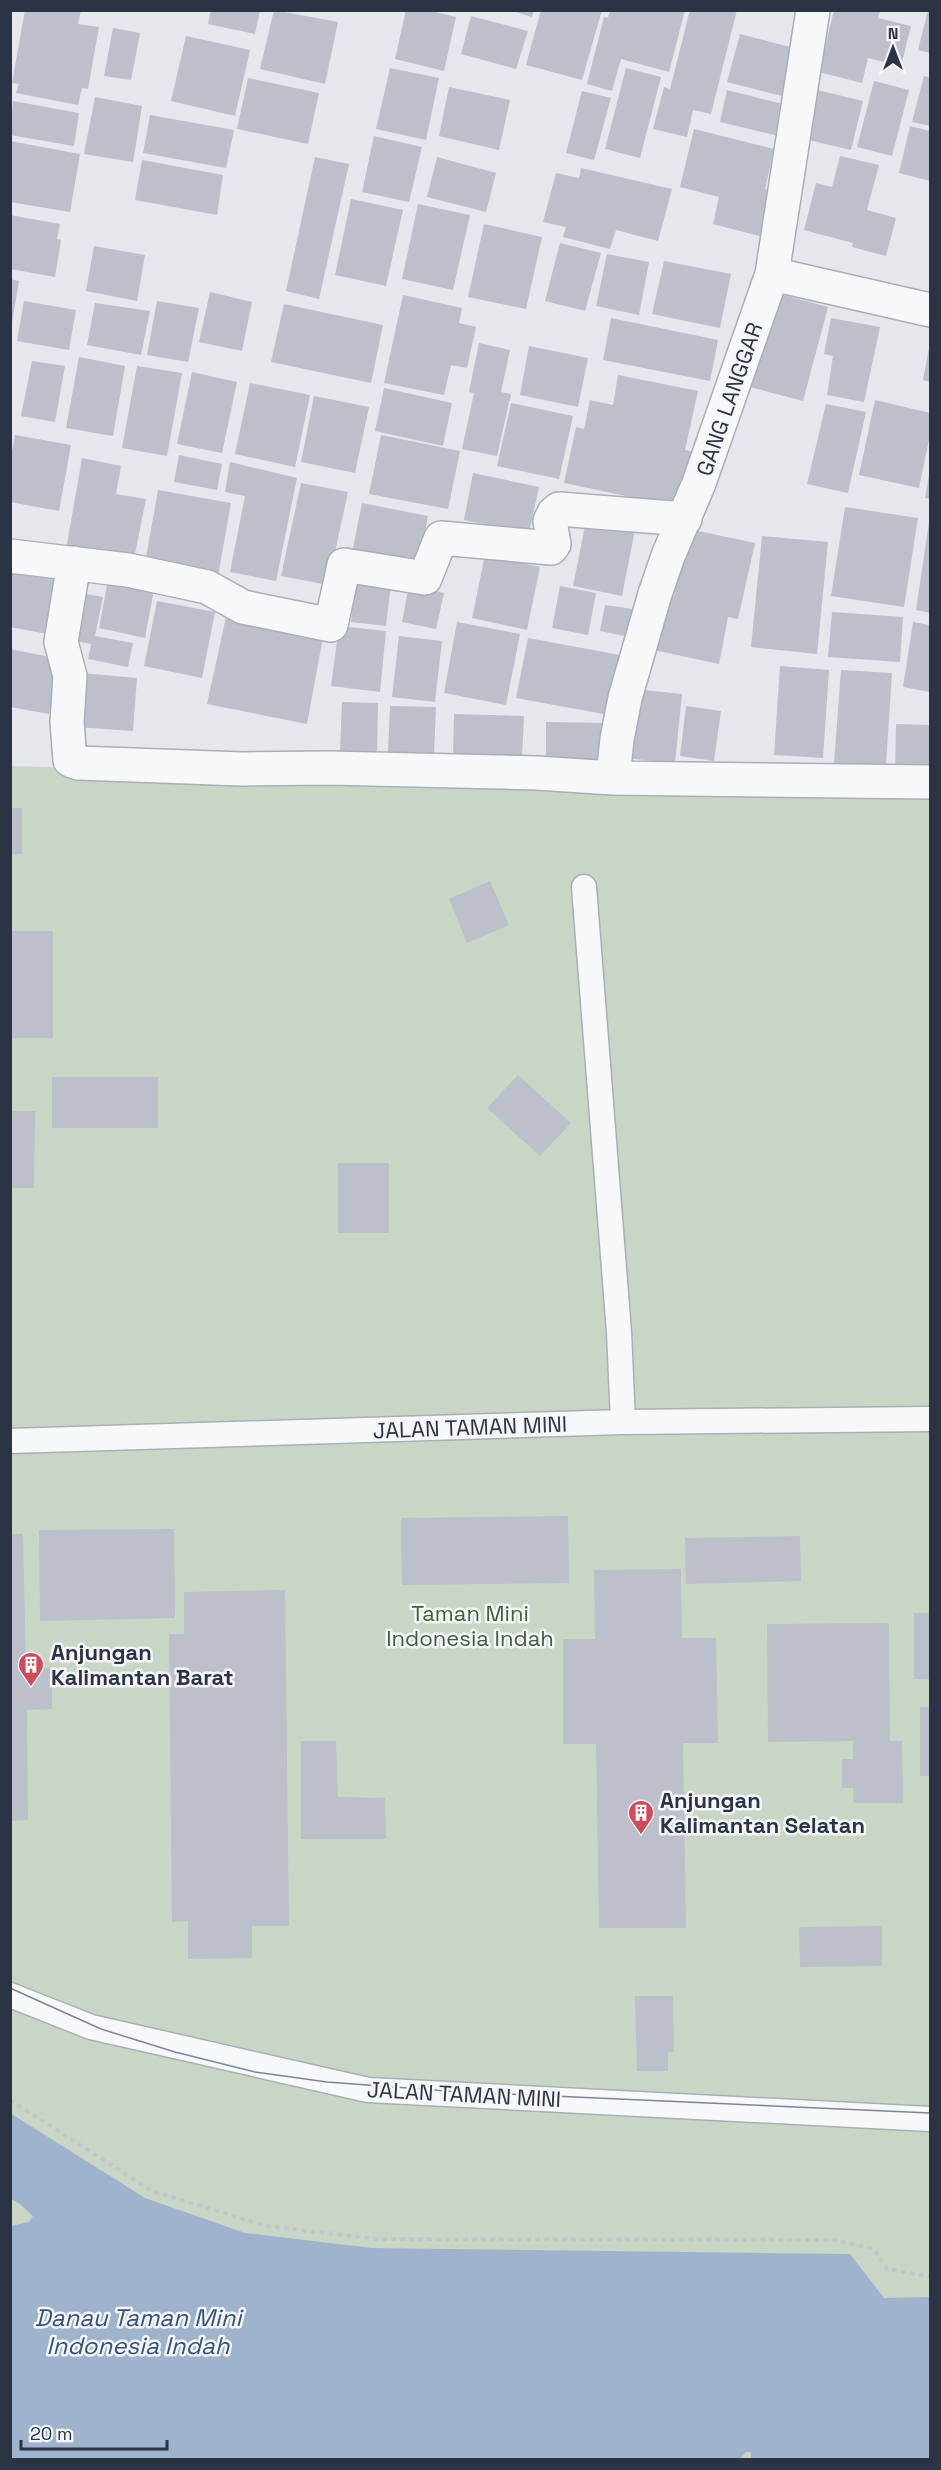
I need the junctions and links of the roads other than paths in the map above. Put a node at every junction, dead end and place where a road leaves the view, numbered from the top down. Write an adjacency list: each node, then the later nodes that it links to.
1 (813, 10): 2 (street, GANG LANGGAR)
2 (772, 274): 3 (street); 4 (street, GANG LANGGAR)
3 (930, 310)
4 (685, 519): 6 (street); 7 (street, GANG LANGGAR)
5 (10, 556): 6 (street)
6 (74, 563): 7 (street)
7 (614, 778): 8 (street)
8 (930, 782)
9 (584, 886): 11 (lane)
10 (930, 1419): 11 (lane, JALAN TAMAN MINI)
11 (623, 1422): 12 (lane, JALAN TAMAN MINI)
12 (10, 1441)
13 (10, 1995): 14 (lane, JALAN TAMAN MINI)
14 (930, 2119)

